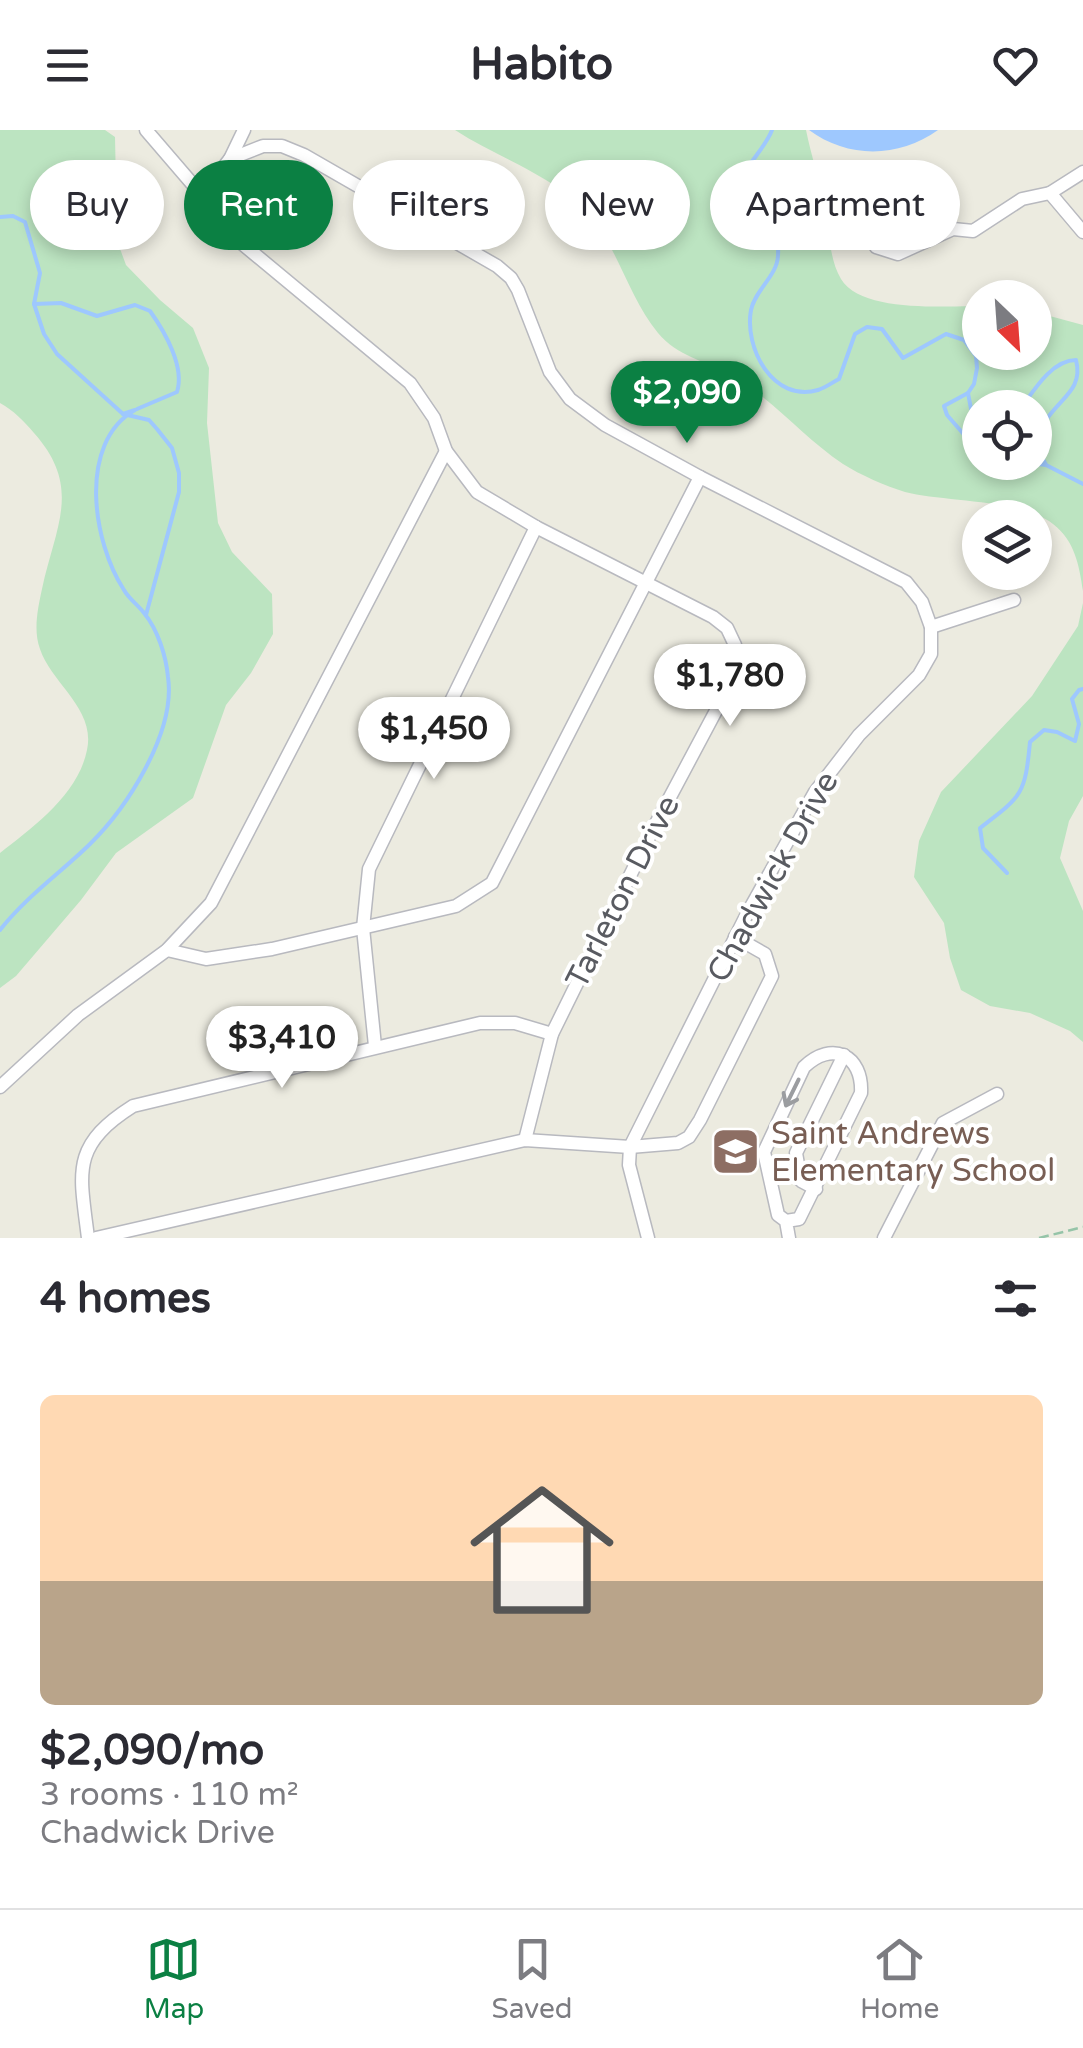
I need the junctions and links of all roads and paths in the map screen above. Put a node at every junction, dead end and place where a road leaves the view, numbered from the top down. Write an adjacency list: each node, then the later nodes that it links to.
1 (146, 130): 5 (street)
2 (244, 130): 3 (street)
3 (230, 159): 11 (street)
4 (1083, 172): 6 (street)
5 (184, 174)
6 (1050, 193): 7 (street); 8 (street)
7 (960, 230)
8 (1083, 232)
9 (250, 250): 10 (street)
10 (446, 451): 12 (street, Tarleton Drive); 18 (street)
11 (700, 477): 13 (street); 15 (street)
12 (536, 528): 13 (street, Tarleton Drive); 16 (street)
13 (644, 580): 16 (street); 19 (street, Tarleton Drive)
14 (1014, 600): 15 (street)
15 (931, 628): 17 (street, Chadwick Drive)
16 (363, 928): 18 (street); 20 (street)
17 (736, 938): 25 (street, Chadwick Drive); 25 (street)
18 (167, 950): 22 (street)
19 (552, 1034): 20 (street); 24 (street, Tarleton Drive)
20 (374, 1046): 29 (street)
21 (844, 1056): 26 (street); 26 (street); 27 (street, one-way to 27)
22 (0, 1087)
23 (998, 1094): 33 (street)
24 (525, 1140): 25 (street); 30 (street)
25 (630, 1148): 31 (street)
26 (816, 1188): 27 (street)
27 (786, 1221): 32 (street)
28 (1083, 1227): 34 (path)
29 (88, 1238)
30 (96, 1238)
31 (648, 1238)
32 (789, 1238)
33 (884, 1238)
34 (1039, 1238)

